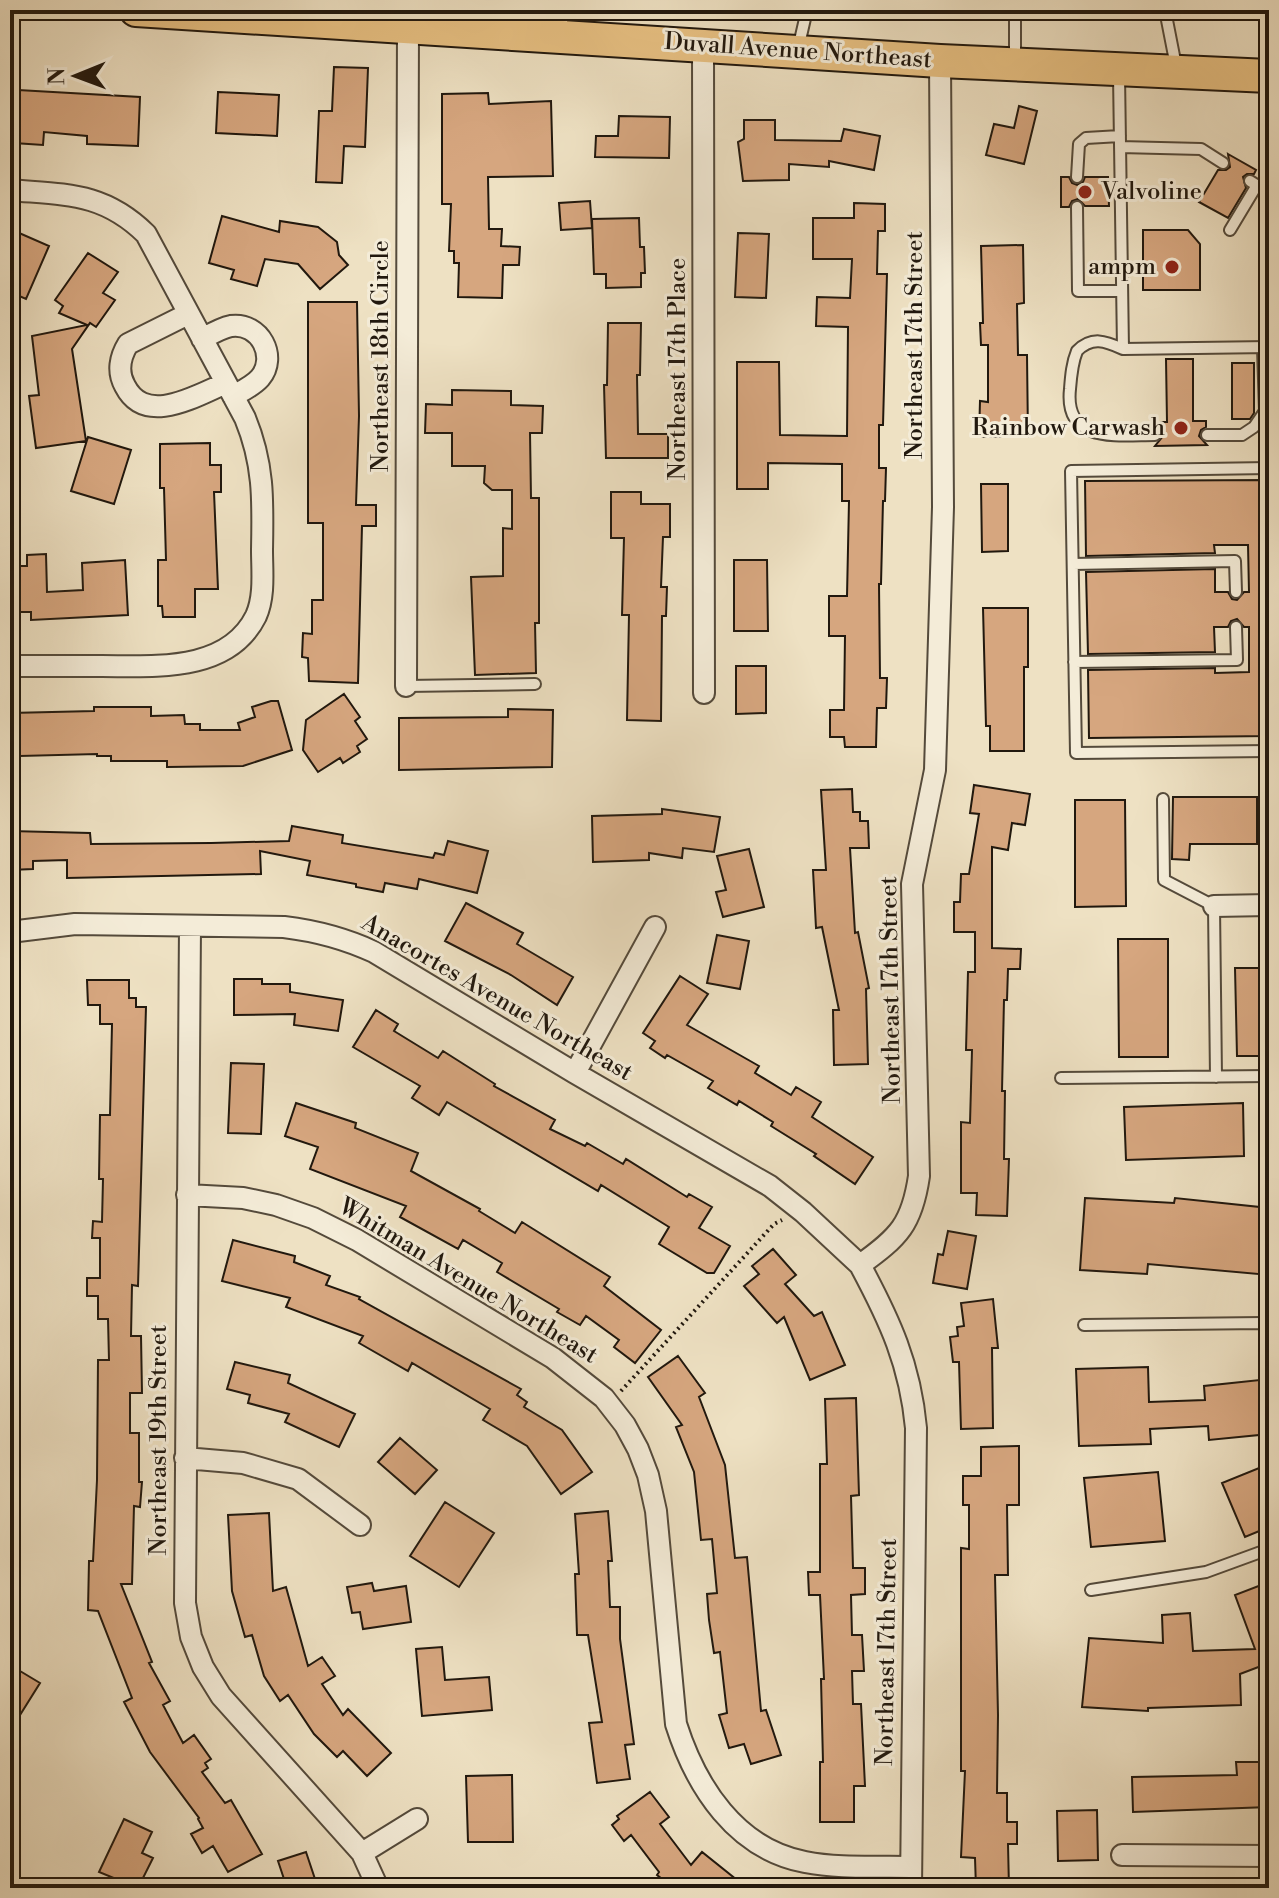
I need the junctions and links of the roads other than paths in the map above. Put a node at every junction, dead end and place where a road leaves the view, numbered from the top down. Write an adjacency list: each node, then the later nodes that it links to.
1 (136, 10): 5 (main road, Duvall Avenue Northeast)
2 (807, 10): 9 (lane)
3 (1015, 10): 11 (lane)
4 (1165, 10): 13 (lane)
5 (246, 13): 7 (main road, Duvall Avenue Northeast)
6 (557, 22): 7 (main road, Duvall Avenue Northeast); 8 (main road, Duvall Avenue Northeast)
7 (408, 26): 37 (street, Northeast 18th Circle)
8 (703, 45): 9 (main road, Duvall Avenue Northeast); 38 (street, Northeast 17th Place)
9 (797, 51): 10 (main road, Duvall Avenue Northeast)
10 (940, 61): 11 (main road, Duvall Avenue Northeast); 51 (street, Northeast 17th Street)
11 (1015, 64): 12 (main road, Duvall Avenue Northeast)
12 (1119, 69): 13 (main road, Duvall Avenue Northeast); 15 (lane)
13 (1177, 72): 14 (main road, Duvall Avenue Northeast)
14 (1269, 76)
15 (1120, 141): 16 (lane); 17 (lane); 22 (lane)
16 (1223, 163)
17 (1077, 177)
18 (10, 190): 23 (street)
19 (1269, 193): 21 (lane)
20 (1077, 207): 22 (lane)
21 (1230, 230)
22 (1122, 291): 26 (lane)
23 (188, 314): 24 (street); 27 (street)
24 (202, 339): 27 (street); 27 (street)
25 (1266, 348): 26 (lane); 29 (lane)
26 (1123, 349): 28 (lane)
27 (230, 390): 35 (street)
28 (1155, 435)
29 (1207, 435)
30 (1269, 468): 31 (lane)
31 (1073, 564): 32 (lane); 34 (lane)
32 (1236, 592)
33 (1236, 627): 34 (lane)
34 (1074, 662): 39 (lane)
35 (10, 666)
36 (535, 684): 37 (lane)
37 (406, 686)
38 (704, 693)
39 (1269, 751)
40 (1163, 799): 42 (lane)
41 (1269, 905): 42 (street)
42 (1214, 906): 48 (lane)
43 (190, 926): 45 (street, Anacortes Avenue Northeast); 46 (street, Anacortes Avenue Northeast); 50 (street, Northeast 19th Street)
44 (655, 927): 46 (street)
45 (10, 932)
46 (575, 1073): 51 (street, Anacortes Avenue Northeast)
47 (1269, 1076): 48 (lane)
48 (1216, 1077): 49 (lane)
49 (1061, 1078)
50 (187, 1195): 54 (street, Northeast 19th Street); 62 (street, Whitman Avenue Northeast)
51 (860, 1265): 62 (street, Northeast 17th Street)
52 (1084, 1325): 53 (lane)
53 (1269, 1325)
54 (185, 1458): 55 (street); 59 (street, Northeast 19th Street)
55 (360, 1525)
56 (1269, 1549): 57 (lane)
57 (1091, 1590)
58 (417, 1819): 59 (street)
59 (362, 1853): 63 (street, Northeast 19th Street)
60 (1122, 1855): 61 (street)
61 (1269, 1856)
62 (911, 1878)
63 (378, 1888)

